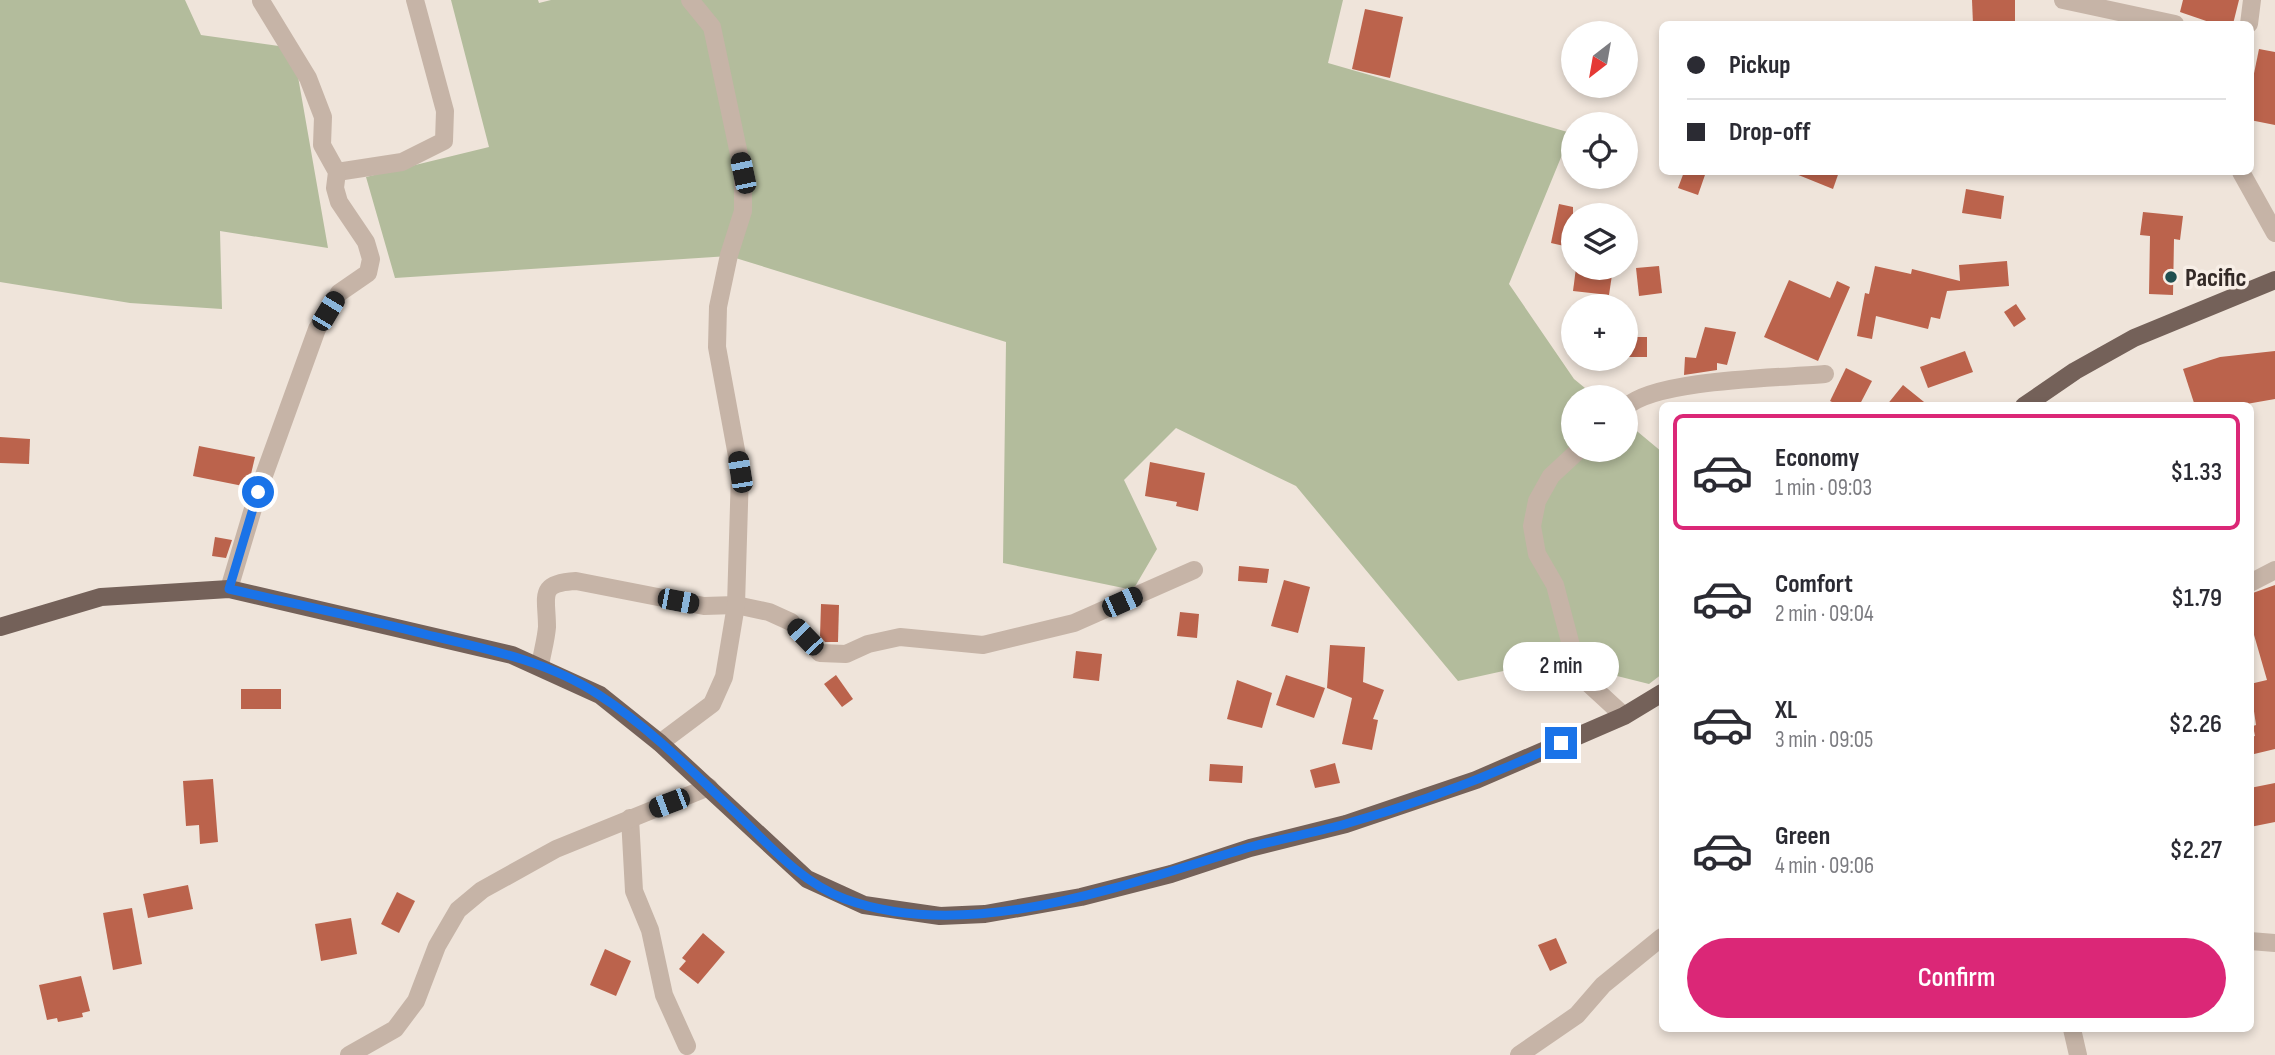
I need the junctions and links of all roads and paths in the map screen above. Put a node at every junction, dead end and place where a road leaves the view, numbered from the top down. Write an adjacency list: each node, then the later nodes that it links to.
1 (415, 0): 8 (street)
2 (690, 0): 20 (street)
3 (2063, 0): 6 (street)
4 (2252, 0): 7 (street)
5 (261, 1): 8 (street)
6 (2161, 21)
7 (2249, 21)
8 (337, 172): 19 (street)
9 (2243, 175): 10 (street)
10 (2275, 233)
11 (2275, 280): 14 (main road)
12 (1825, 374): 13 (street)
13 (1638, 398)
14 (2030, 402)
15 (1566, 462): 24 (street)
16 (1195, 570): 20 (street)
17 (2275, 570): 18 (street)
18 (2254, 581)
19 (229, 589): 21 (main road); 22 (main road)
20 (736, 605): 22 (street); 25 (street)
21 (0, 627)
22 (540, 666): 25 (main road)
23 (1659, 695): 24 (main road)
24 (1624, 716): 26 (main road)
25 (660, 743): 26 (main road)
26 (709, 787): 27 (street)
27 (629, 818): 32 (street); 33 (street)
28 (1659, 939): 34 (street)
29 (2254, 941): 30 (street)
30 (2275, 943)
31 (2073, 1032): 35 (street)
32 (687, 1046)
33 (349, 1055)
34 (1519, 1055)
35 (2078, 1055)

